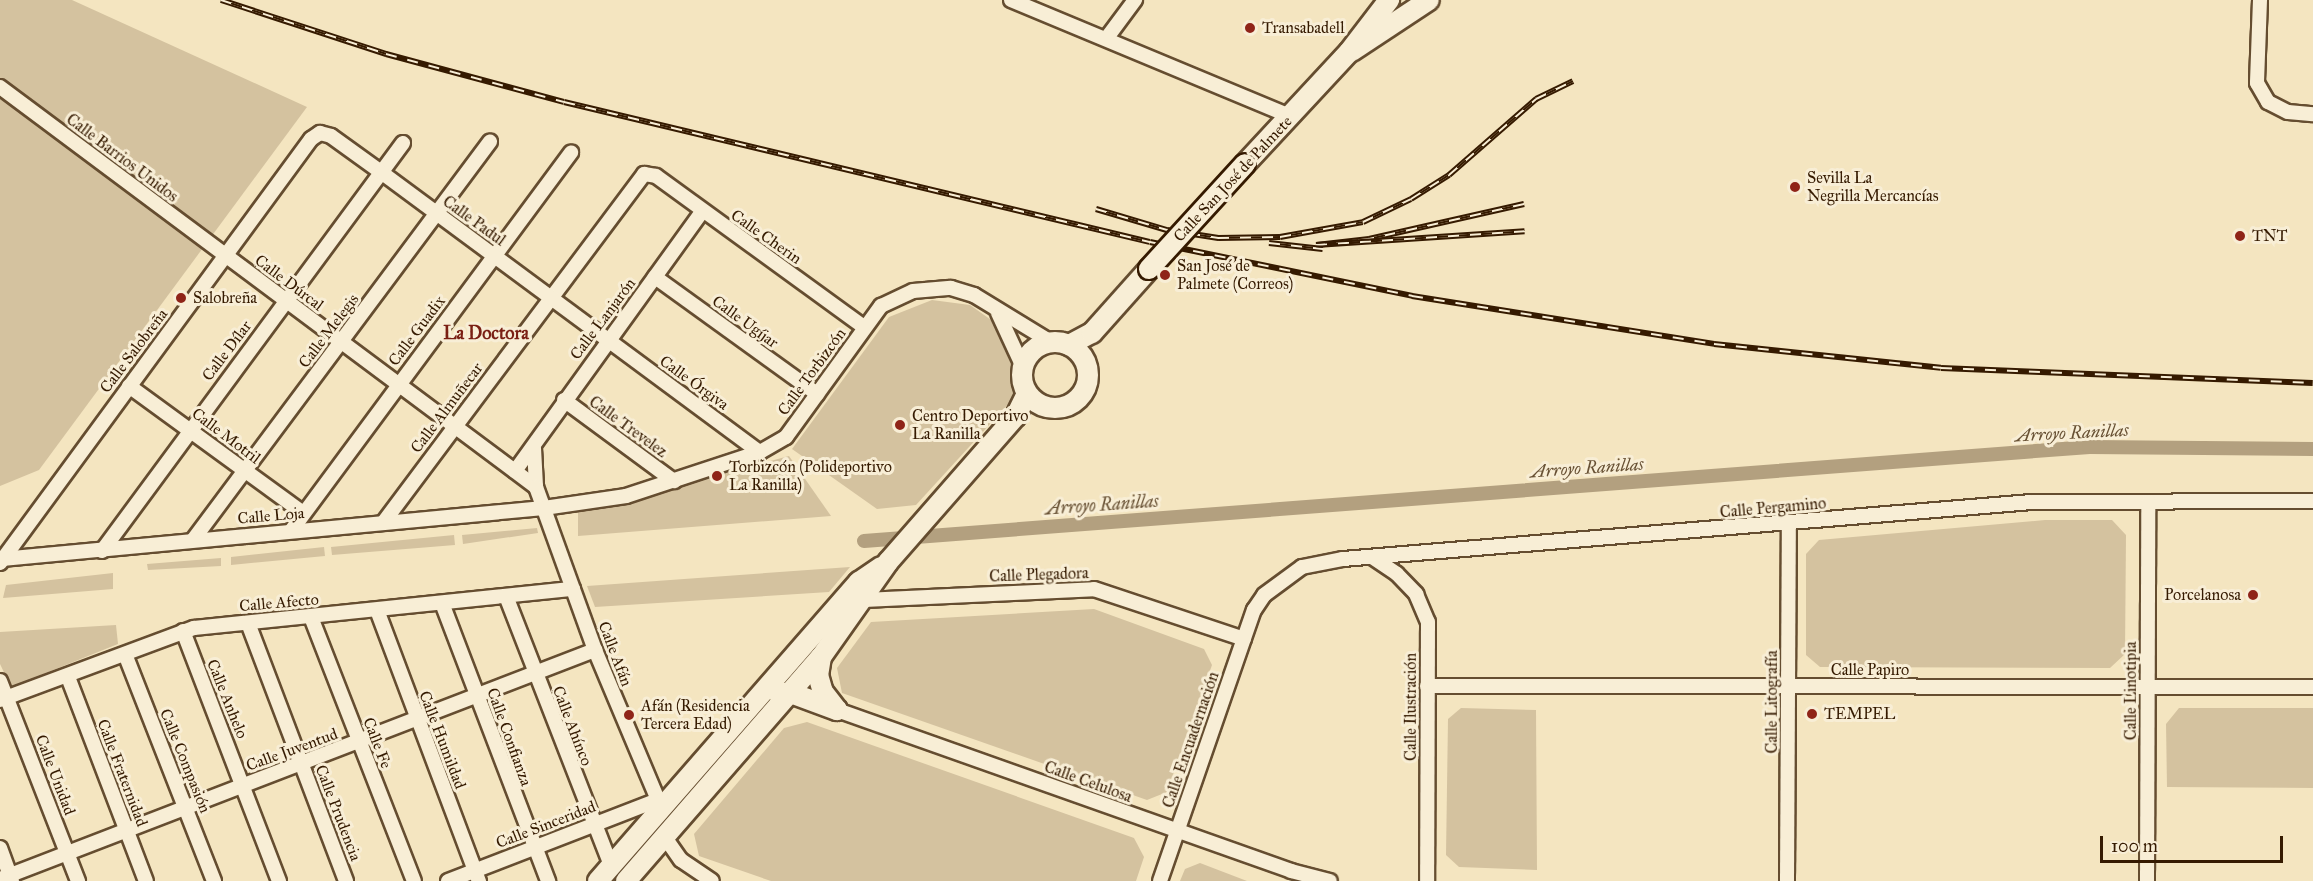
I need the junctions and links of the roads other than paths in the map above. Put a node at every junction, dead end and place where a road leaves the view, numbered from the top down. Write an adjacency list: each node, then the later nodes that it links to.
1 (1011, 0): 6 (street)
2 (1135, 0): 6 (street)
3 (1389, 0): 7 (street, Calle San José de Palmete)
4 (1428, 0): 7 (street, Calle San José de Palmete)
5 (2260, 0): 9 (street)
6 (1107, 39): 10 (street)
7 (1350, 52): 10 (street, Calle San José de Palmete)
8 (0, 87): 19 (street, Calle Barrios Unidos)
9 (2313, 114)
10 (1290, 116): 28 (street, Calle San José de Palmete, bridge)
11 (320, 133): 15 (street, Calle Padul); 19 (street, Calle Salobreña)
12 (490, 141): 18 (street, Calle Melegis)
13 (403, 143): 15 (street, Calle Dílar)
14 (571, 152): 20 (street, Calle Guadix)
15 (381, 172): 18 (street, Calle Padul); 23 (street, Calle Dílar)
16 (648, 173): 17 (street, Calle Cherin); 22 (street, Calle Almuñecar)
17 (702, 212): 21 (street, Calle Lanjarón); 25 (street, Calle Cherin)
18 (437, 215): 20 (street, Calle Padul); 27 (street, Calle Melegis)
19 (224, 256): 23 (street, Calle Dúrcal); 31 (street, Calle Salobreña)
20 (494, 257): 22 (street, Calle Padul); 30 (street, Calle Guadix)
21 (655, 277): 26 (street, Calle Lanjarón); 32 (street, Calle Ugíjar)
22 (552, 296): 26 (street, Calle Padul); 35 (street, Calle Almuñecar)
23 (285, 302): 27 (street, Calle Dúrcal); 36 (street, Calle Dílar)
24 (993, 306): 25 (street, Calle Torbizcón); 28 (street, Calle Torbizcón); 29 (street)
25 (864, 327): 32 (street, Calle Torbizcón)
26 (608, 340): 34 (street, Calle Lanjarón); 38 (street, Calle Órgiva)
27 (341, 342): 30 (street, Calle Dúrcal); 39 (street, Calle Melegis)
28 (1068, 349): 29 (street); 33 (street)
29 (1023, 367): 33 (street)
30 (398, 385): 35 (street, Calle Dúrcal); 46 (street, Calle Guadix)
31 (129, 386): 36 (street, Calle Motril); 53 (street, Calle Salobreña)
32 (817, 394): 38 (street, Calle Torbizcón)
33 (1034, 399): 54 (street)
34 (564, 400): 37 (street, Calle Lanjarón); 41 (street, Calle Trevelez)
35 (454, 426): 40 (street, Calle Dúrcal); 47 (street, Calle Almuñecar)
36 (190, 429): 39 (street, Calle Motril); 51 (street, Calle Dílar)
37 (534, 448): 40 (street, Calle Lanjarón); 42 (street)
38 (760, 452): 41 (street, Calle Torbizcón)
39 (246, 471): 46 (street, Calle Motril); 50 (street, Calle Melegis)
40 (514, 471): 42 (street, Calle Dúrcal)
41 (674, 481): 45 (street, Calle Torbizcón)
42 (536, 487): 45 (street)
43 (2313, 501): 44 (street, Calle Pergamino)
44 (2148, 502): 48 (street, Calle Pergamino); 73 (street, Calle Linotipia)
45 (544, 508): 47 (street, Calle Loja); 55 (street, Calle Afán)
46 (303, 513): 49 (street, Calle Guadix)
47 (382, 523): 49 (street, Calle Loja)
48 (1789, 523): 52 (street, Calle Pergamino); 72 (street, Calle Litografía)
49 (291, 531): 50 (street, Calle Loja)
50 (193, 540): 51 (street, Calle Loja)
51 (102, 551): 53 (street, Calle Loja)
52 (1372, 557): 60 (street, Calle Pergamino); 71 (street, Calle Ilustración)
53 (1, 561)
54 (888, 562): 57 (street); 75 (street)
55 (573, 589): 56 (street, Calle Afecto); 65 (street, Calle Afán)
56 (506, 596): 58 (street, Calle Afecto); 68 (street, Calle Ahínco)
57 (864, 600): 64 (street, Calle Plegadora); 67 (street)
58 (442, 603): 59 (street, Calle Afecto); 77 (street, Calle Confianza)
59 (376, 610): 61 (street, Calle Afecto); 80 (street, Calle Humildad)
60 (1254, 610): 64 (street, Calle Encuadernación)
61 (311, 616): 62 (street, Calle Afecto); 81 (street, Calle Fe)
62 (248, 623): 63 (street, Calle Afecto); 82 (street, Calle Prudencia)
63 (183, 631): 66 (street, Calle Afecto); 83 (street, Calle Anhelo)
64 (1244, 639): 88 (street, Calle Encuadernación)
65 (595, 650): 68 (street, Calle Juventud); 84 (street, Calle Afán)
66 (125, 654): 69 (street, Calle Afecto); 85 (street, Calle Compasión)
67 (821, 657): 76 (street); 79 (street)
68 (533, 674): 77 (street, Calle Juventud); 86 (street, Calle Ahínco)
69 (68, 677): 78 (street, Calle Afecto); 87 (street, Calle Fraternidad)
70 (0, 681): 78 (street, Calle Unidad)
71 (1427, 686): 72 (street, Calle Papiro); 108 (street, Calle Ilustración)
72 (1788, 686): 73 (street, Calle Papiro); 109 (street, Calle Litografía)
73 (2147, 687): 74 (street, Calle Papiro); 110 (street, Calle Linotipia)
74 (2313, 687)
75 (763, 692): 76 (street); 84 (street)
76 (791, 693): 79 (street); 89 (street)
77 (477, 696): 80 (street, Calle Juventud); 90 (street, Calle Confianza)
78 (4, 699): 92 (street, Calle Unidad)
79 (837, 710): 88 (street, Calle Celulosa)
80 (416, 719): 81 (street, Calle Juventud); 94 (street, Calle Humildad)
81 (359, 742): 82 (street, Calle Juventud); 102 (street, Calle Fe)
82 (301, 764): 83 (street, Calle Juventud); 101 (street, Calle Prudencia)
83 (243, 785): 85 (street, Calle Juventud); 100 (street, Calle Anhelo)
84 (658, 805): 86 (street, Calle Sinceridad); 89 (street); 93 (street); 96 (street)
85 (186, 807): 87 (street, Calle Juventud); 99 (street, Calle Compasión)
86 (593, 825): 90 (street, Calle Sinceridad); 93 (street, Calle Ahínco)
87 (127, 830): 92 (street, Calle Juventud); 98 (street, Calle Fraternidad)
88 (1177, 831): 106 (street, Calle Encuadernación); 107 (street, Calle Celulosa)
89 (664, 836): 96 (street); 105 (street)
90 (532, 847): 94 (street, Calle Sinceridad); 104 (street, Calle Confianza)
91 (0, 848): 95 (street)
92 (67, 853): 95 (street, Calle Juventud); 97 (street, Calle Unidad)
93 (604, 873)
94 (477, 876): 103 (street, Calle Sinceridad)
95 (7, 878)
96 (627, 880)
97 (78, 881)
98 (146, 881)
99 (214, 881)
100 (279, 881)
101 (346, 881)
102 (414, 881)
103 (448, 881)
104 (548, 881)
105 (712, 881)
106 (1160, 881)
107 (1330, 881)
108 (1427, 881)
109 (1787, 881)
110 (2147, 881)

